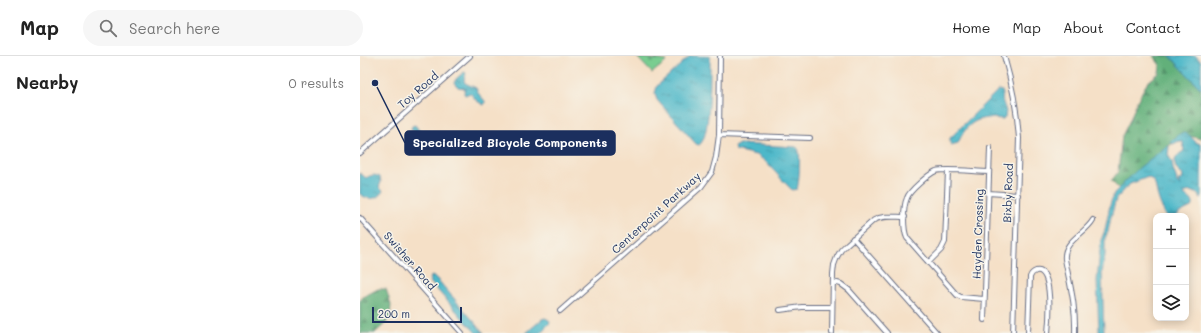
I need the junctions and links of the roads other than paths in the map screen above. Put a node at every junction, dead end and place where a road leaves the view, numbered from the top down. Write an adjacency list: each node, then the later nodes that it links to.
1 (470, 56): 7 (street, Toy Road)
2 (720, 56): 4 (street, Centerpoint Parkway)
3 (1004, 56): 11 (street, Bixby Road)
4 (719, 135): 5 (street); 21 (street, Centerpoint Parkway)
5 (810, 138)
6 (990, 148): 9 (street, Hayden Crossing)
7 (360, 153)
8 (948, 170): 9 (street); 12 (street); 16 (street)
9 (989, 172): 10 (street, Hayden Crossing)
10 (988, 193): 11 (street); 18 (street, Hayden Crossing)
11 (1018, 195): 27 (street, Bixby Road)
12 (905, 217): 15 (street); 16 (street)
13 (360, 218): 23 (street, Swisher Road)
14 (1093, 220): 30 (street)
15 (853, 238): 17 (street); 26 (street)
16 (928, 263): 18 (street)
17 (833, 282): 19 (street); 25 (street)
18 (984, 299): 22 (street, Hayden Crossing)
19 (832, 307): 20 (street); 24 (street)
20 (780, 310)
21 (560, 311)
22 (984, 320)
23 (462, 333)
24 (832, 333)
25 (888, 333)
26 (937, 333)
27 (1012, 333)
28 (1028, 333): 29 (street)
29 (1048, 333)
30 (1075, 333)

